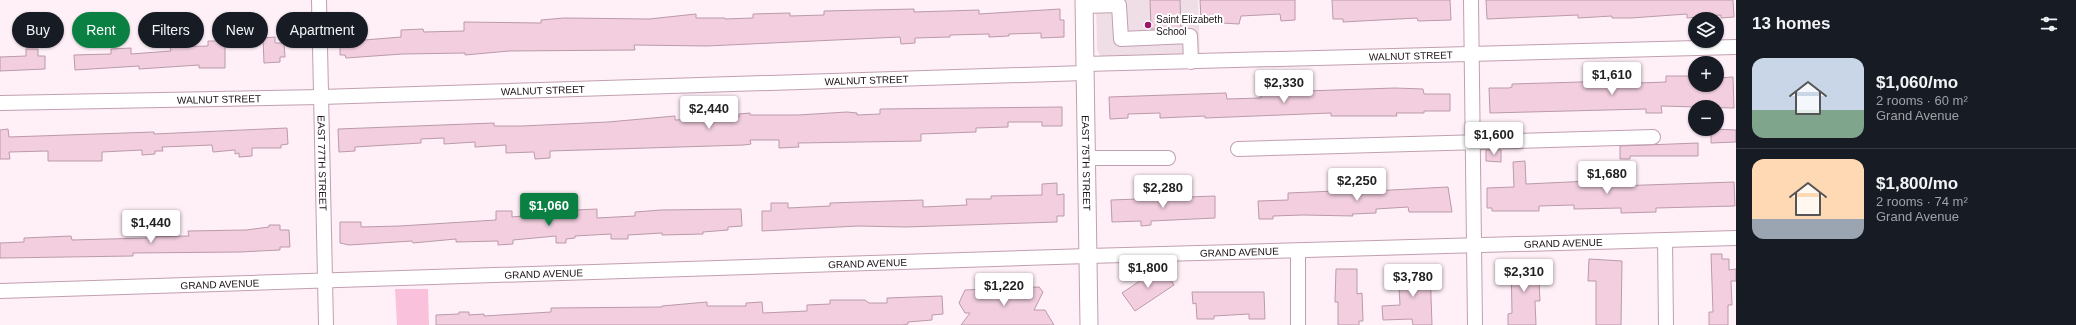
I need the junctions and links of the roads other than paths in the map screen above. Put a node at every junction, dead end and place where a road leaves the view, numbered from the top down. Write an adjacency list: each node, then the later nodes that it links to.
1 (319, 0): 8 (street, EAST 77TH STREET)
2 (1471, 0): 5 (street)
3 (1084, 3): 6 (street); 7 (main road, EAST 75TH STREET)
4 (1736, 47): 5 (street, WALNUT STREET)
5 (1472, 54): 6 (street, WALNUT STREET); 11 (street)
6 (1191, 62): 7 (street, WALNUT STREET)
7 (1085, 69): 8 (street, WALNUT STREET); 13 (main road, EAST 75TH STREET)
8 (321, 97): 9 (street, WALNUT STREET); 20 (street, EAST 77TH STREET)
9 (0, 103)
10 (1653, 137): 11 (street)
11 (1473, 142): 12 (street); 17 (street)
12 (1238, 149)
13 (1087, 158): 14 (street); 19 (main road, EAST 75TH STREET)
14 (1168, 158)
15 (1736, 238): 16 (street, GRAND AVENUE)
16 (1665, 240): 17 (street, GRAND AVENUE); 26 (street)
17 (1474, 246): 18 (street, GRAND AVENUE); 25 (street)
18 (1298, 251): 19 (street, GRAND AVENUE); 24 (street)
19 (1088, 256): 20 (street, GRAND AVENUE); 23 (main road, EAST 75TH STREET)
20 (326, 280): 21 (street, GRAND AVENUE); 22 (street, EAST 77TH STREET)
21 (0, 291)
22 (326, 325)
23 (1090, 325)
24 (1298, 325)
25 (1475, 325)
26 (1666, 325)

